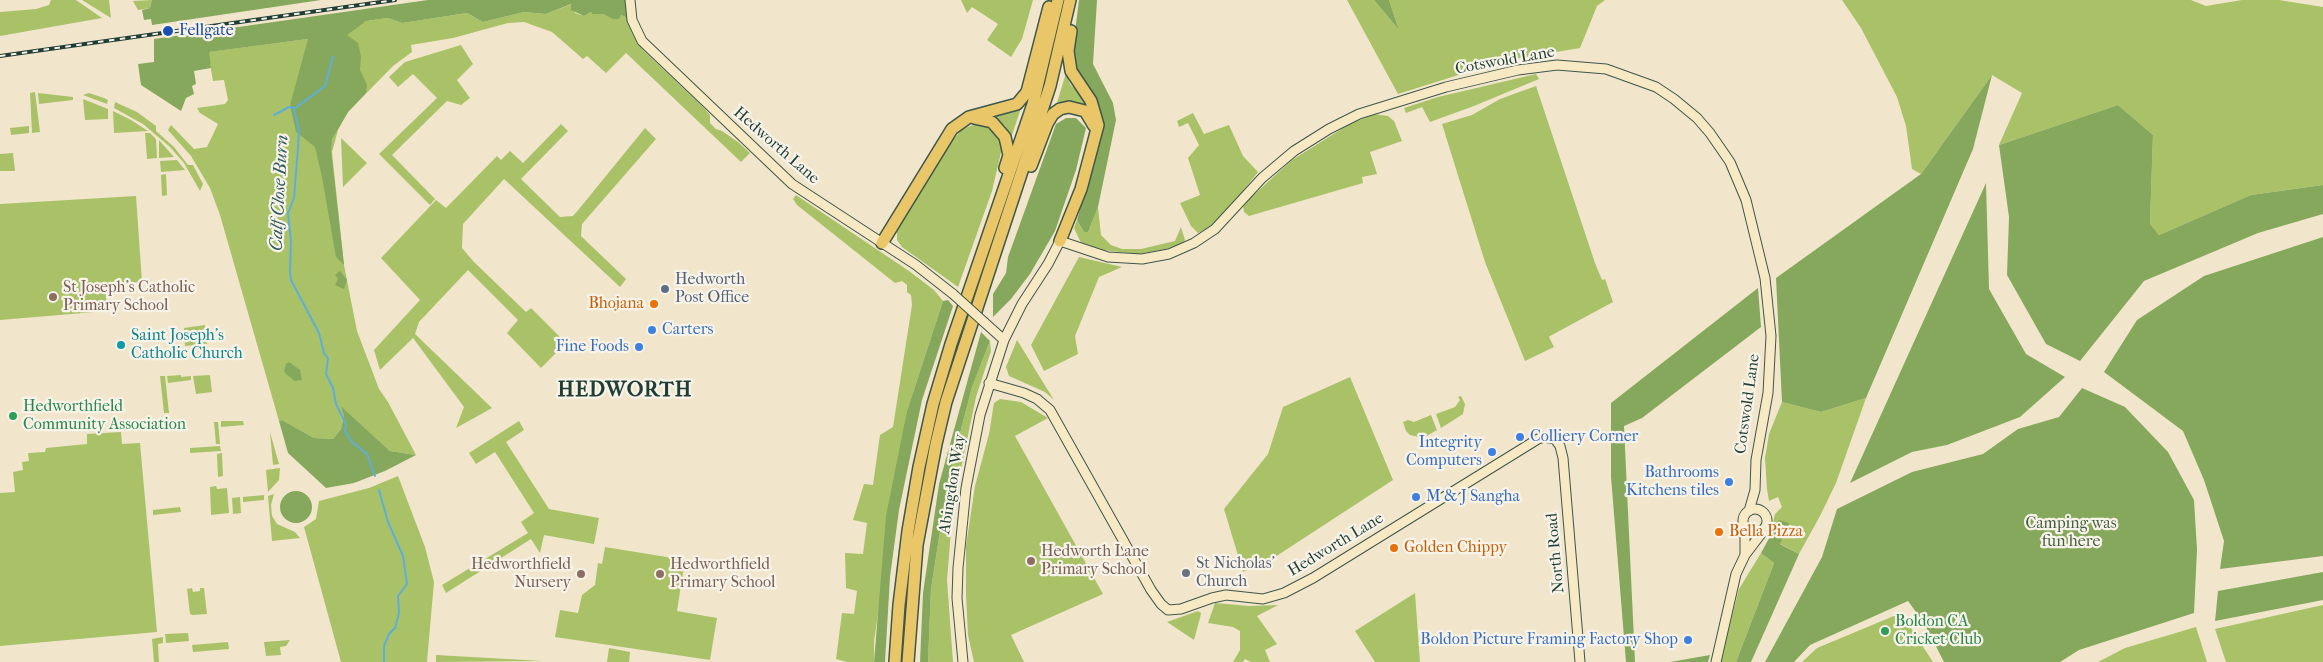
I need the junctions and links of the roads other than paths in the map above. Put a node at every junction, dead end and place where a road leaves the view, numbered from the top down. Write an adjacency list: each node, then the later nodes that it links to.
1 (630, 0): 10 (street, Hedworth Lane)
2 (1051, 0): 6 (highway)
3 (1058, 0): 11 (highway)
4 (1070, 0): 8 (highway)
5 (1076, 0): 7 (highway)
6 (970, 117): 10 (highway); 11 (highway)
7 (1096, 135): 8 (highway); 9 (highway)
8 (1012, 201): 22 (highway)
9 (1060, 241): 12 (street, Abingdon Way); 15 (street, Cotswold Lane)
10 (882, 244): 12 (street, Hedworth Lane, bridge)
11 (979, 260): 21 (highway)
12 (1004, 340): 13 (street, Abingdon Way)
13 (989, 383): 14 (street, Hedworth Lane); 23 (street, Abingdon Way)
14 (1559, 443): 24 (street, North Road)
15 (1755, 490): 16 (street, Cotswold Lane); 17 (street, Cotswold Lane)
16 (1749, 511): 17 (street); 18 (street)
17 (1762, 511): 19 (street)
18 (1745, 527): 19 (street); 20 (street)
19 (1764, 530): 20 (street)
20 (1744, 555): 25 (street)
21 (895, 662)
22 (908, 662)
23 (963, 662)
24 (1580, 662)
25 (1716, 662)

